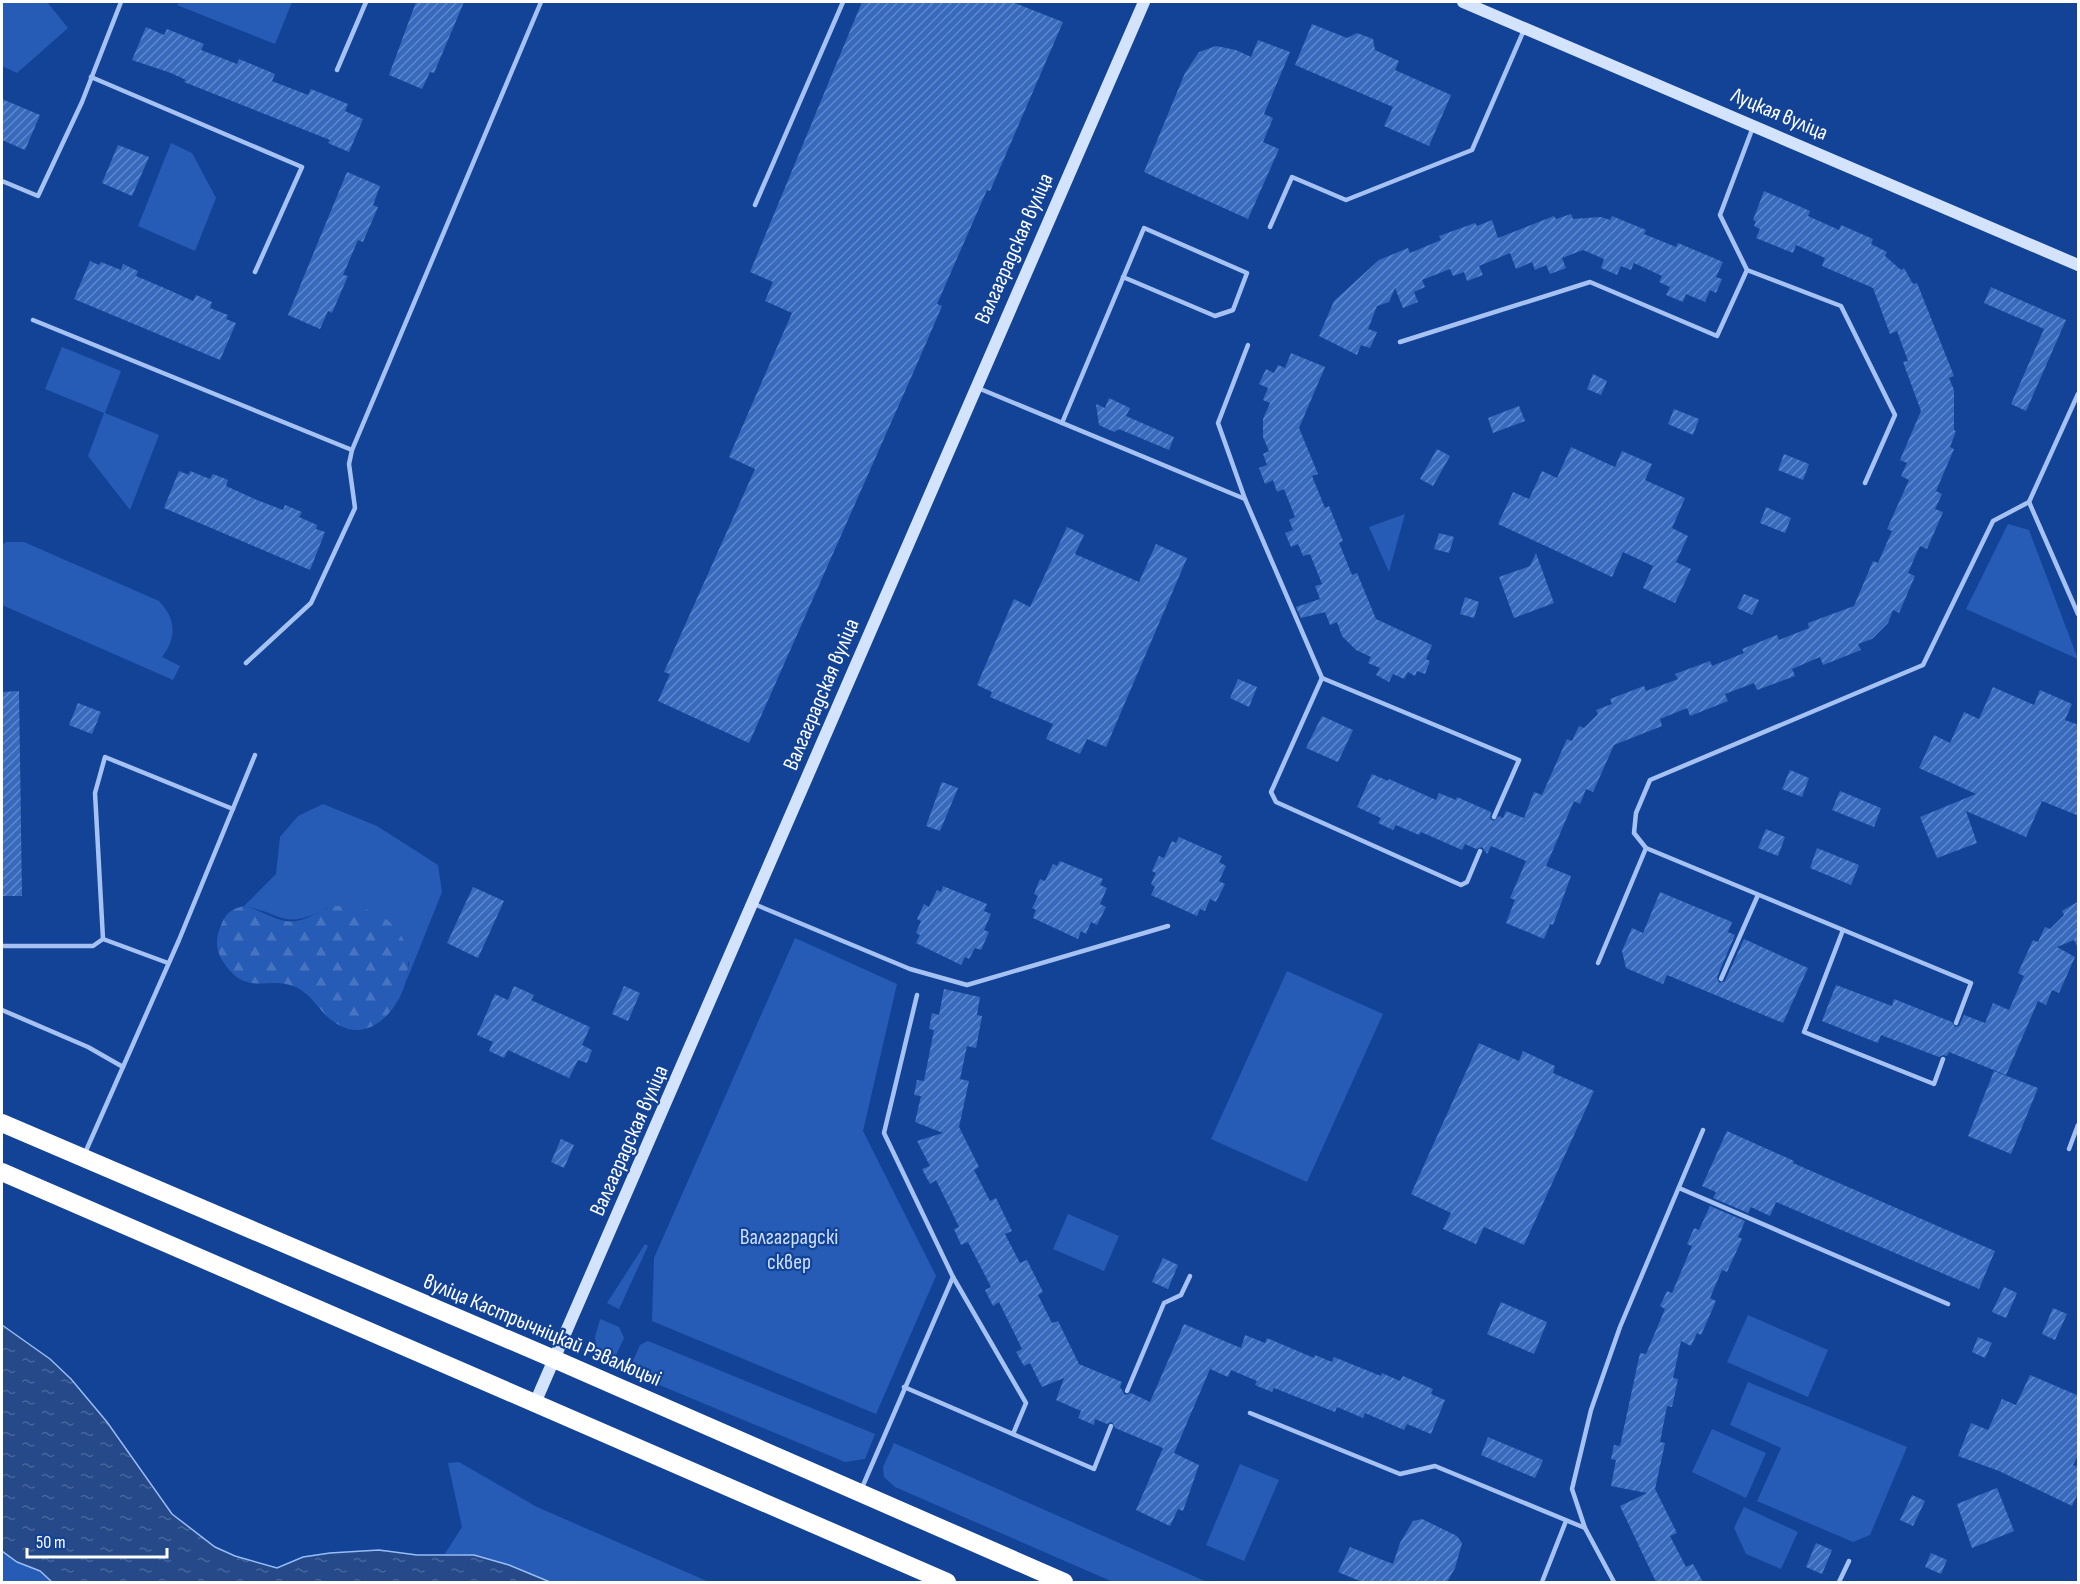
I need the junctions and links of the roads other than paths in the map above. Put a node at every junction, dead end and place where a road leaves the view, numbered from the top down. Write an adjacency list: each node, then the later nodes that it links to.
1 (121, 2): 9 (lane)
2 (366, 2): 8 (lane)
3 (542, 2): 24 (lane)
4 (843, 2): 12 (lane)
5 (1144, 2): 21 (main road, Валгаградская вуліца)
6 (1463, 2): 7 (main road, Луцкая вуліца)
7 (1525, 28): 10 (main road, Луцкая вуліца); 13 (lane)
8 (337, 69)
9 (91, 78): 11 (lane); 16 (lane)
10 (1754, 125): 14 (main road, Луцкая вуліца); 15 (lane)
11 (2, 181)
12 (755, 206)
13 (1270, 227)
14 (2079, 265)
15 (1747, 270): 19 (lane); 25 (lane)
16 (255, 272)
17 (1124, 277): 17 (lane); 23 (lane)
18 (33, 320): 24 (lane)
19 (1400, 342)
20 (1248, 345): 26 (lane)
21 (975, 387): 23 (lane); 37 (main road, Валгаградская вуліца)
22 (2079, 394): 27 (lane)
23 (1062, 423): 26 (lane)
24 (352, 450): 29 (lane)
25 (1865, 483)
26 (1245, 499): 30 (lane)
27 (2029, 502): 28 (lane); 34 (lane)
28 (2079, 614)
29 (246, 663)
30 (1322, 678): 33 (lane); 35 (lane)
31 (255, 755): 32 (lane)
32 (233, 809): 40 (lane); 42 (lane)
33 (1494, 817)
34 (1646, 848): 36 (lane); 43 (lane)
35 (1480, 851)
36 (1758, 895): 39 (lane); 44 (lane)
37 (754, 904): 38 (lane); 60 (main road, Валгаградская вуліца)
38 (1168, 926)
39 (1843, 930): 47 (lane); 48 (lane)
40 (103, 939): 41 (lane); 42 (lane)
41 (2, 946)
42 (168, 963): 49 (lane)
43 (1598, 963)
44 (1721, 979)
45 (917, 995): 58 (lane)
46 (2, 1010): 49 (lane)
47 (1956, 1023)
48 (1943, 1059)
49 (123, 1067): 54 (lane)
50 (2, 1123): 54 (highway, вуліца Кастрычніцкай Рэвалюцыі)
51 (2079, 1125): 53 (lane)
52 (1703, 1130): 56 (lane)
53 (2069, 1149)
54 (83, 1158): 60 (highway, вуліца Кастрычніцкай Рэвалюцыі)
55 (2, 1172): 63 (highway)
56 (1679, 1188): 59 (lane); 69 (lane)
57 (1190, 1276): 62 (lane)
58 (953, 1277): 61 (lane); 66 (lane)
59 (1948, 1304)
60 (554, 1359): 63 (main road, Валгаградская вуліца); 67 (highway, вуліца Кастрычніцкай Рэвалюцыі)
61 (904, 1387): 66 (lane); 67 (lane)
62 (1127, 1391)
63 (535, 1403): 71 (highway)
64 (1250, 1413): 68 (lane)
65 (1111, 1426): 66 (lane)
66 (1013, 1434)
67 (860, 1492): 72 (highway, вуліца Кастрычніцкай Рэвалюцыі)
68 (1566, 1521): 69 (lane); 73 (lane)
69 (1586, 1528): 74 (lane)
70 (1849, 1561): 75 (lane)
71 (946, 1582)
72 (1064, 1582)
73 (1542, 1582)
74 (1614, 1582)
75 (1839, 1582)

